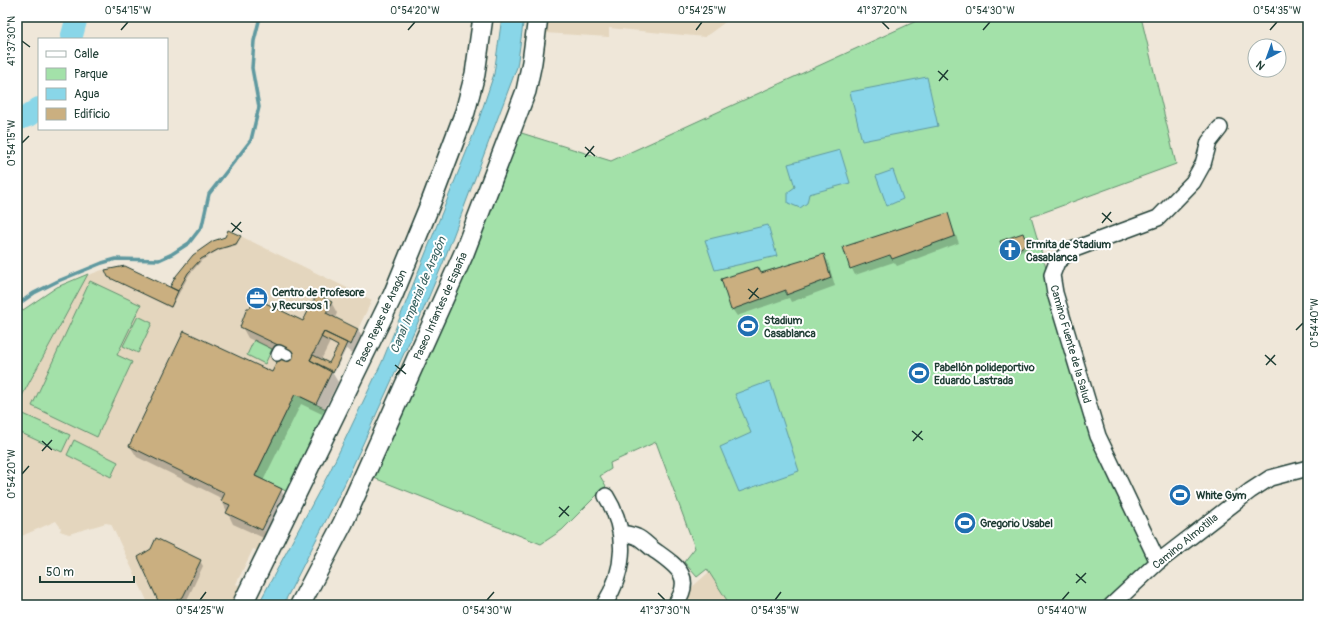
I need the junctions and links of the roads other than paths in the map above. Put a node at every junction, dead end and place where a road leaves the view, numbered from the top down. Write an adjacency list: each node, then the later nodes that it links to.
1 (483, 17): 8 (street, Paseo Reyes de Aragón)
2 (538, 17): 9 (street, Paseo Infantes de España)
3 (1220, 128): 7 (street, Camino Fuente de la Salud)
4 (1308, 468): 7 (street, Camino Almotilla)
5 (606, 496): 6 (street)
6 (622, 533): 10 (street); 11 (street)
7 (1158, 562): 12 (street, Camino Almotilla)
8 (242, 605)
9 (300, 605)
10 (604, 605)
11 (675, 605)
12 (1112, 605)

